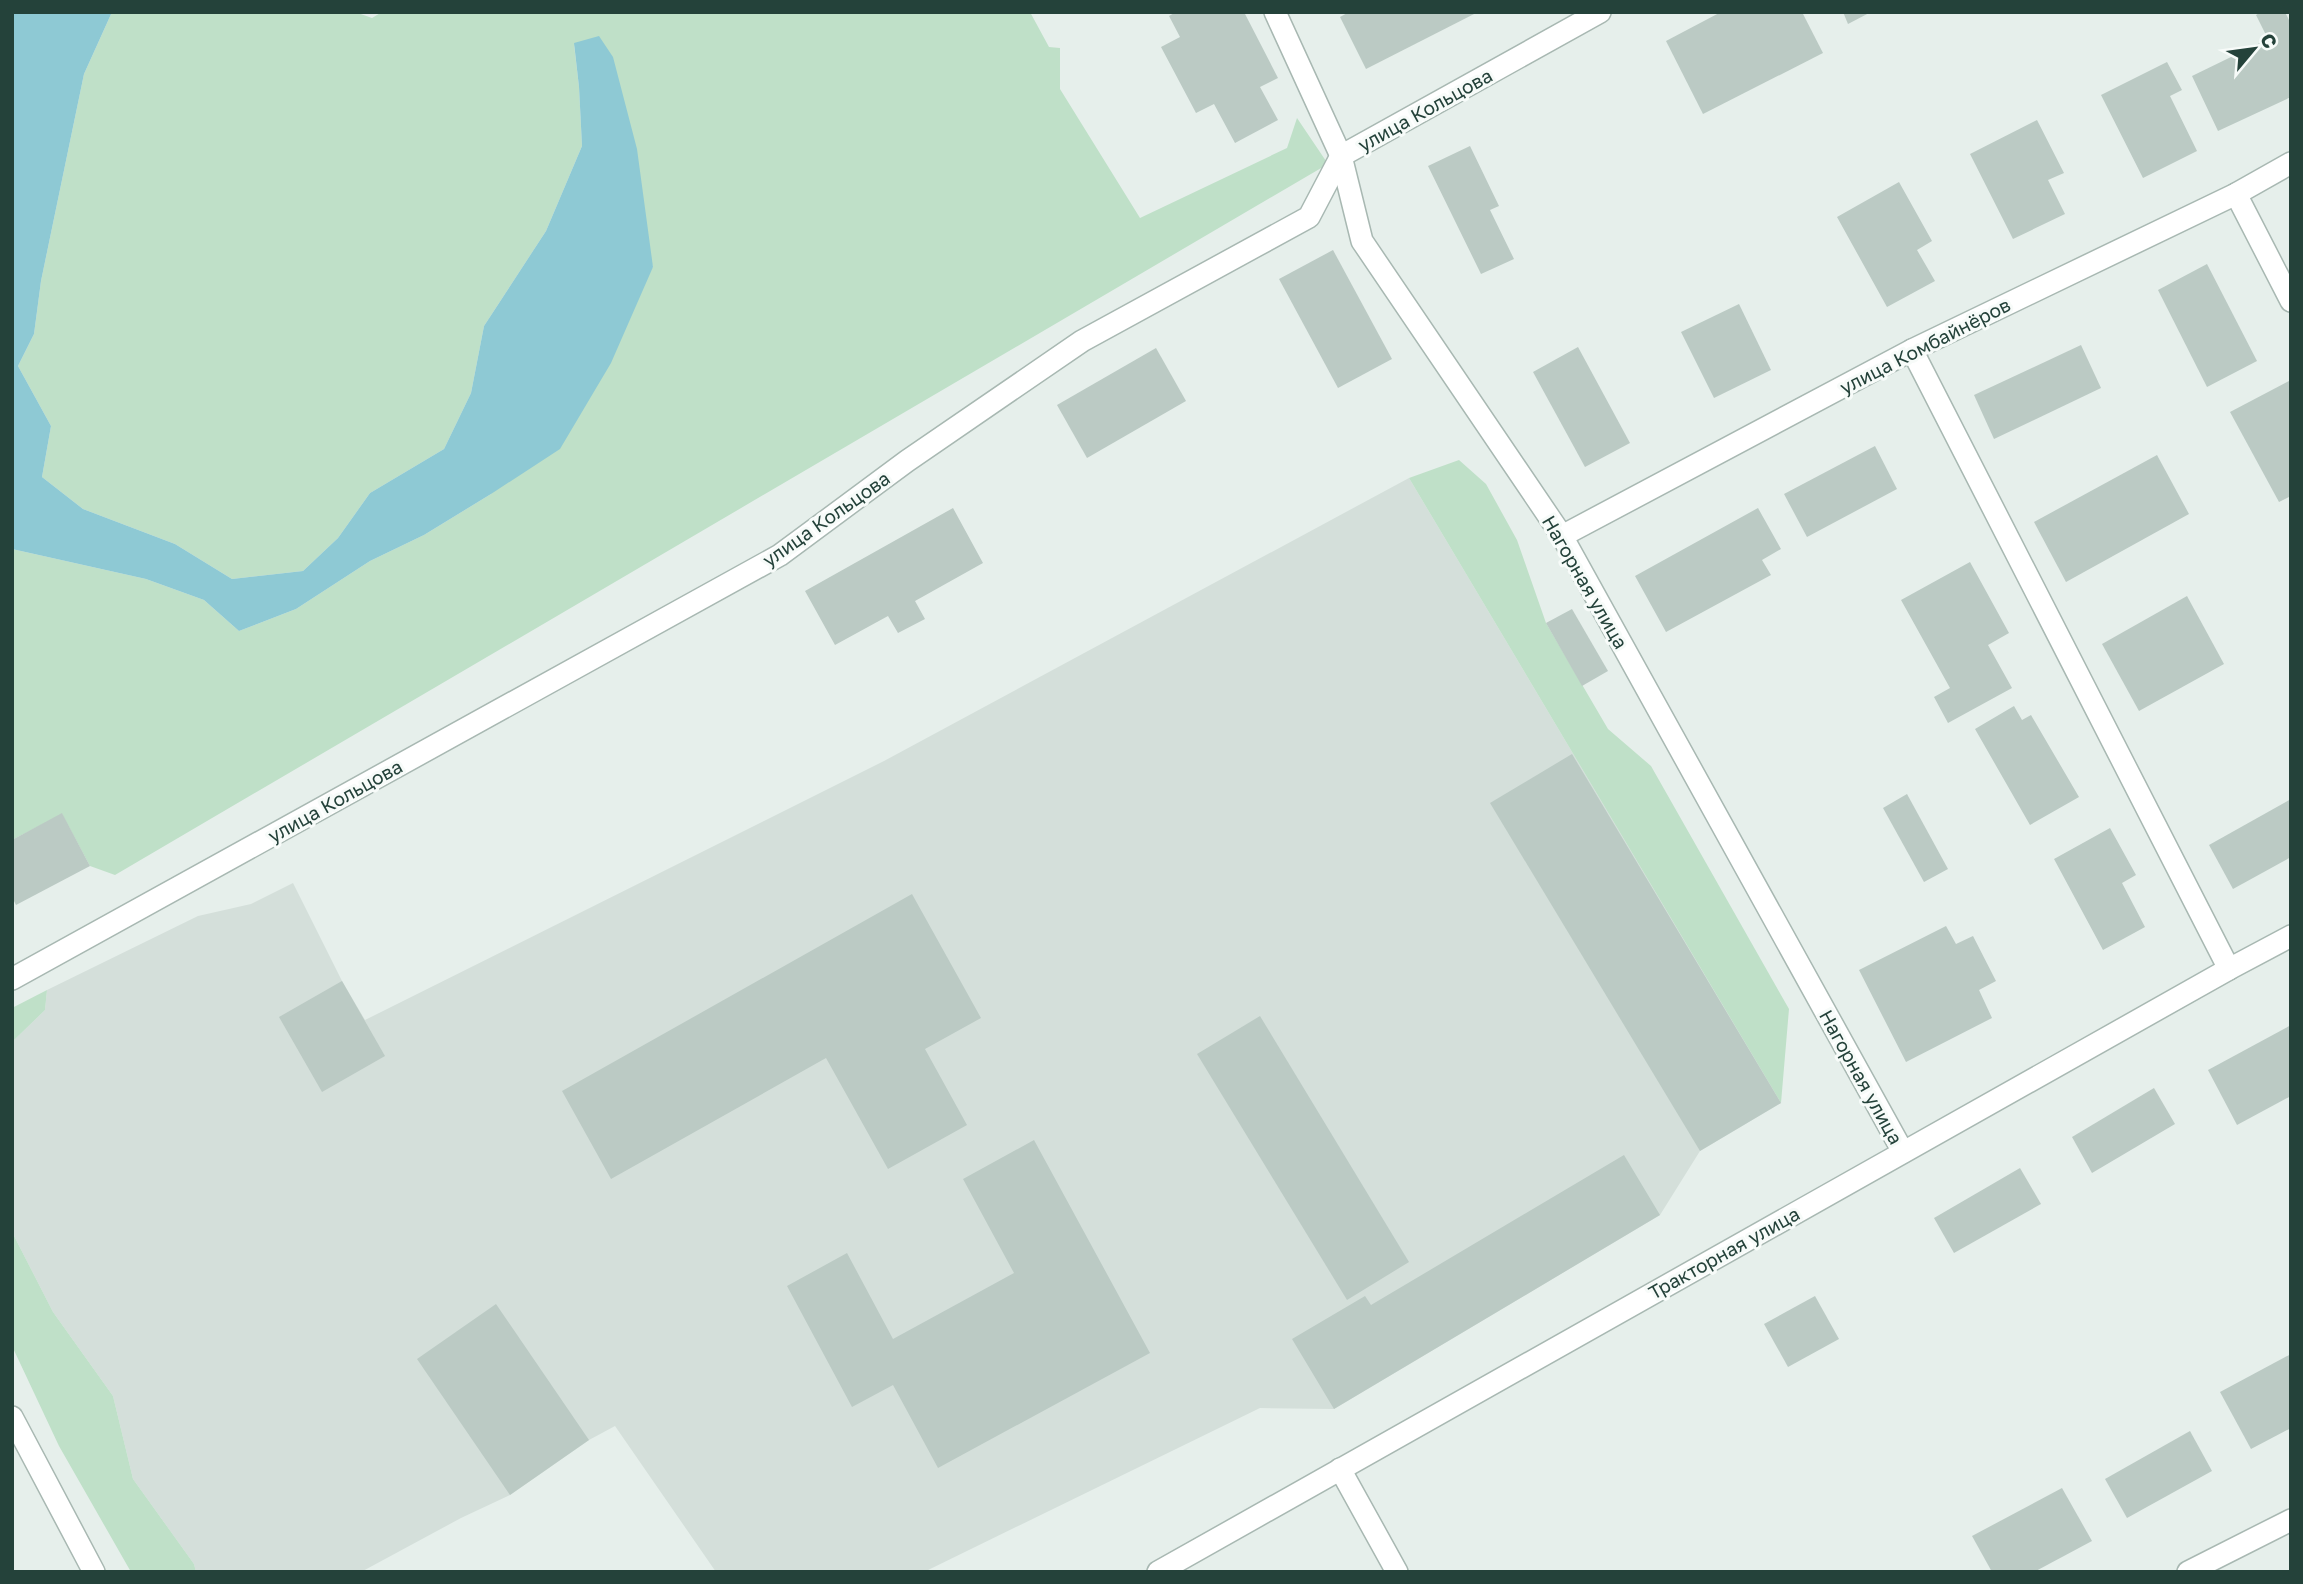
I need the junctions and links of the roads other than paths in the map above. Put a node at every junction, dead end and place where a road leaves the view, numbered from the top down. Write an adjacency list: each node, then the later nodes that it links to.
1 (1275, 12): 3 (street, Нагорная улица)
2 (1600, 12): 3 (street, улица Кольцова)
3 (1341, 156): 8 (street, Нагорная улица); 11 (street, улица Кольцова)
4 (2291, 163): 5 (street, улица Комбайнёров)
5 (2236, 194): 6 (street); 7 (street, улица Комбайнёров)
6 (2291, 301)
7 (1912, 350): 8 (street, улица Комбайнёров); 10 (street)
8 (1562, 536): 12 (street, Нагорная улица)
9 (2291, 936): 10 (street, Тракторная улица)
10 (2230, 969): 12 (street, Тракторная улица)
11 (12, 979)
12 (1903, 1152): 14 (street, Тракторная улица)
13 (12, 1417): 16 (street)
14 (1340, 1469): 17 (street, Тракторная улица); 18 (street)
15 (2291, 1520): 19 (street)
16 (94, 1572)
17 (1158, 1572)
18 (1397, 1572)
19 (2188, 1572)

